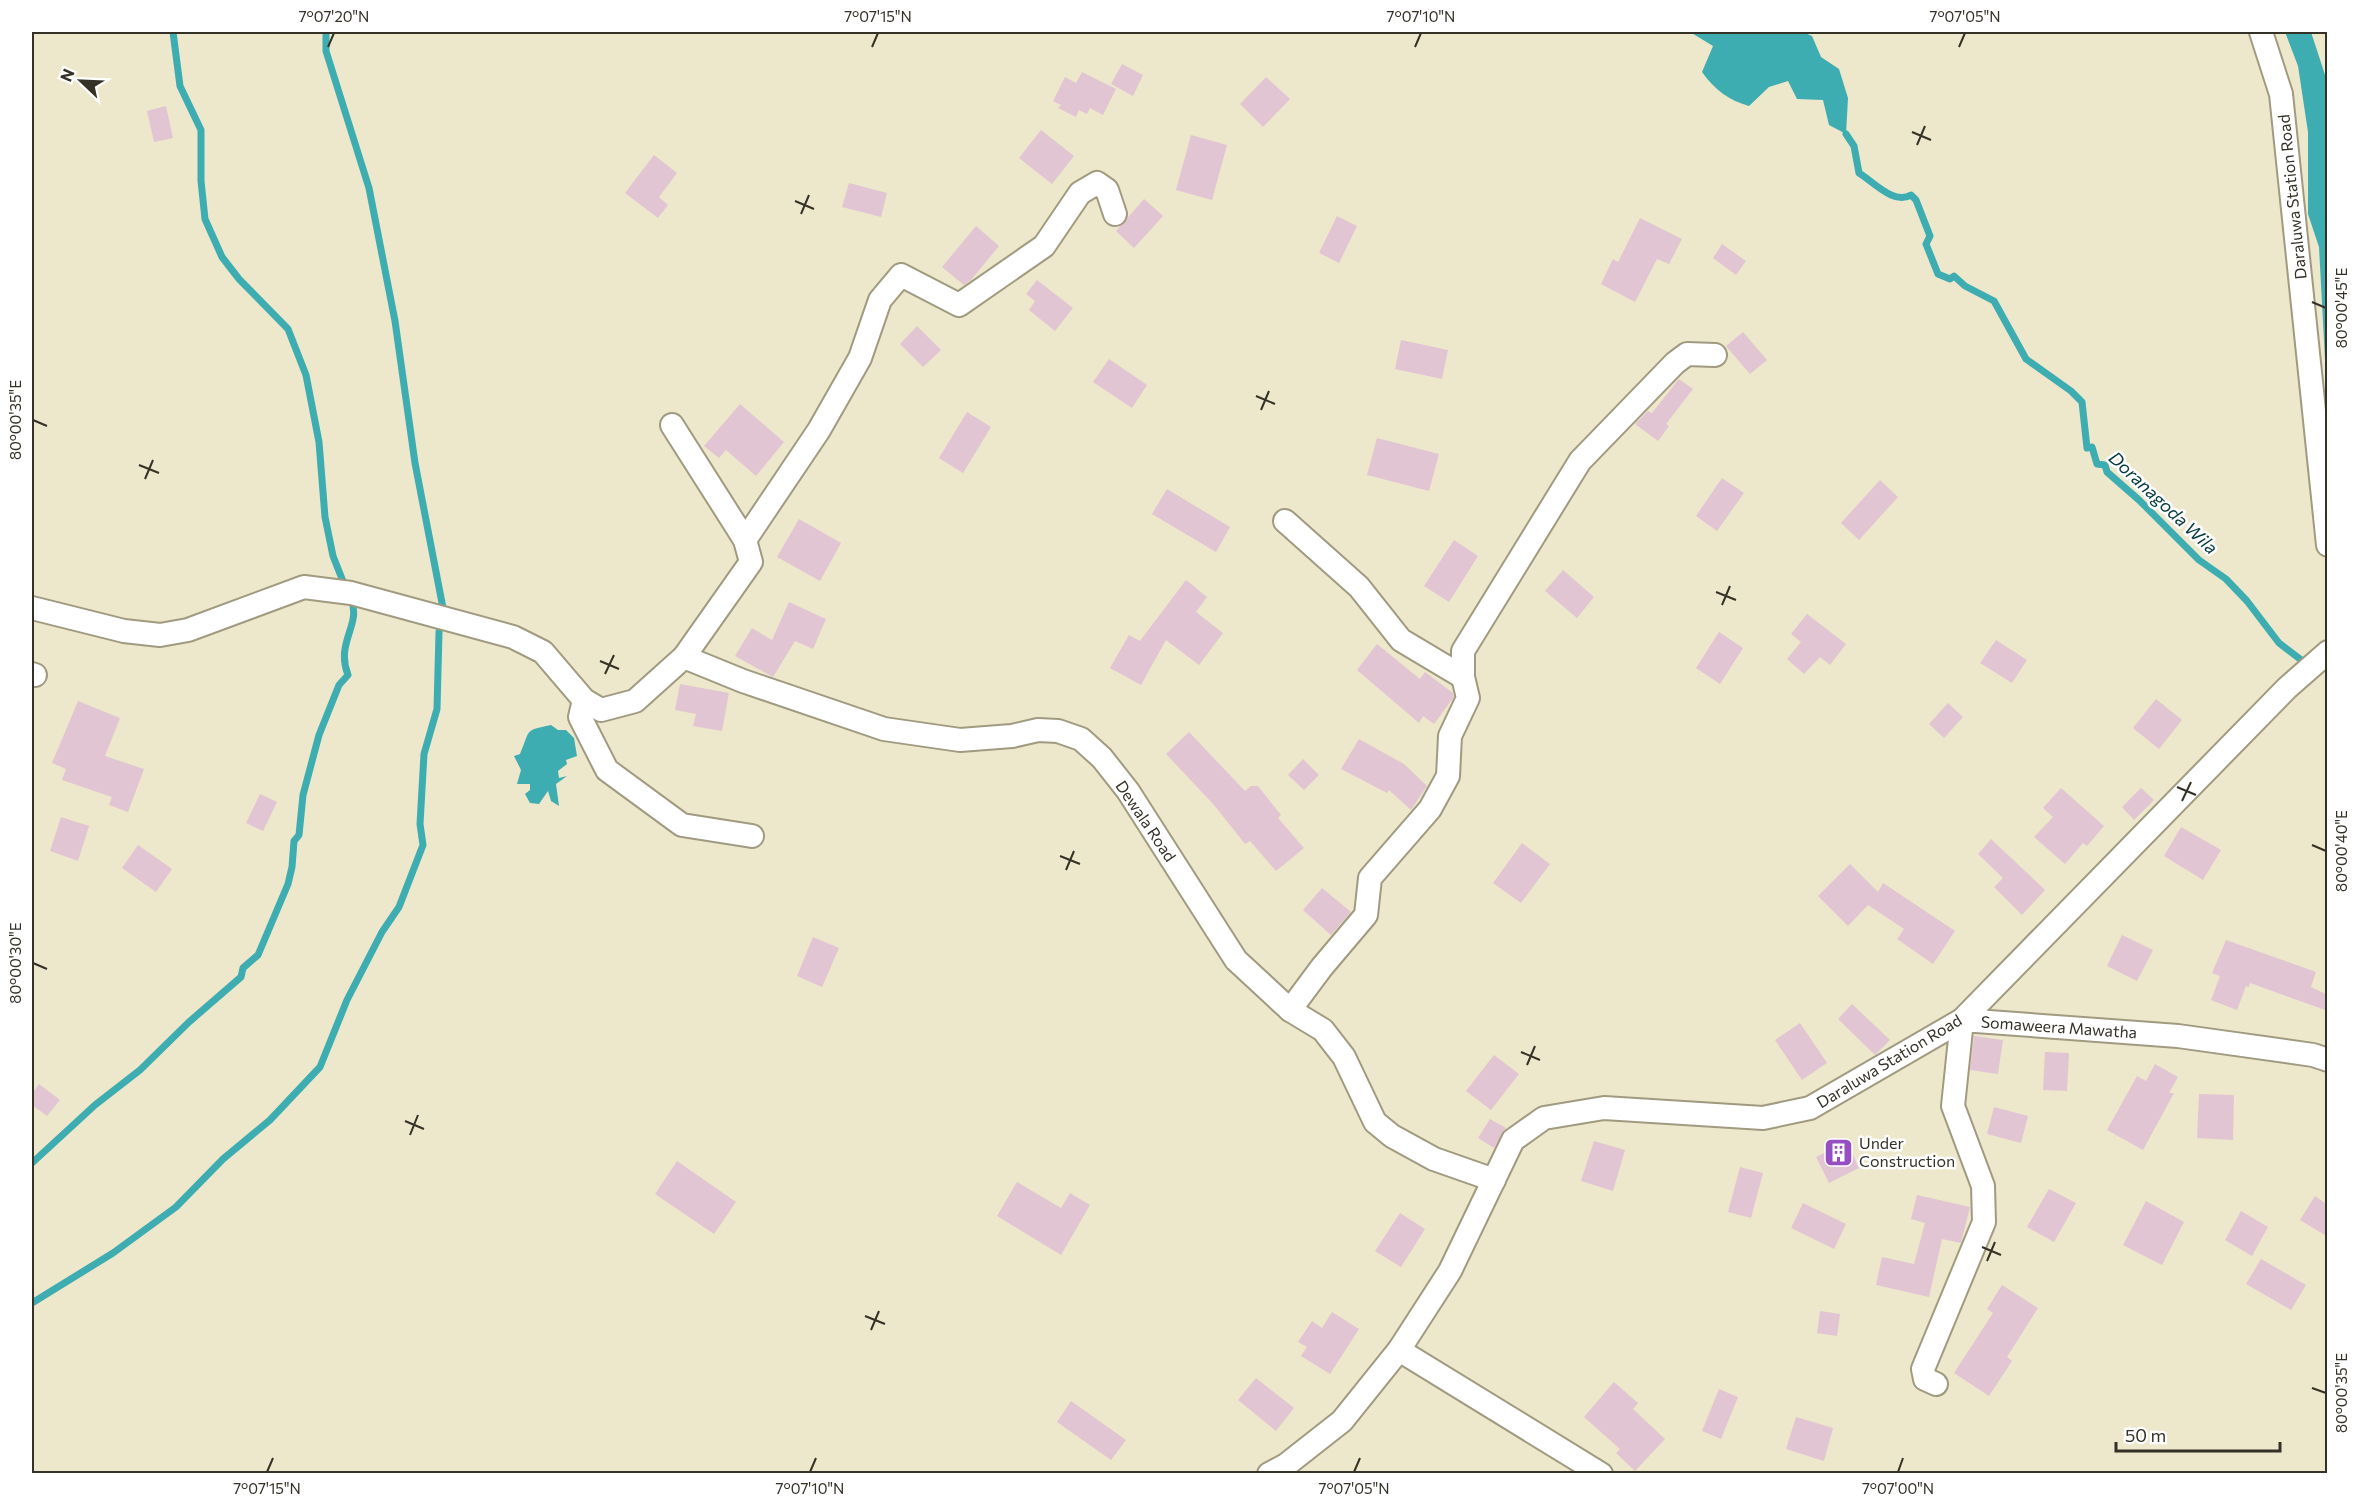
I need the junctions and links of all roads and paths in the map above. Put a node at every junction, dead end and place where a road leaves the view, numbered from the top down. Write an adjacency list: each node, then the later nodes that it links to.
1 (2261, 32): 7 (street, Daraluwa Station Road)
2 (1116, 214): 6 (street)
3 (1715, 355): 11 (street)
4 (672, 425): 6 (street)
5 (1285, 521): 11 (street)
6 (745, 540): 10 (street)
7 (2328, 545)
8 (32, 608): 12 (street)
9 (2324, 655): 15 (street, Daraluwa Station Road)
10 (684, 657): 12 (street); 14 (street, Dewala Road)
11 (1463, 677): 14 (street)
12 (584, 700): 13 (street)
13 (752, 836)
14 (1290, 1010): 17 (street, Dewala Road)
15 (1962, 1020): 16 (street, Somaweera Mawatha); 17 (street, Daraluwa Station Road); 19 (street, Somaweera Mawatha)
16 (2328, 1060)
17 (1494, 1180): 18 (street, Daraluwa Station Road)
18 (1399, 1350): 20 (street, Daraluwa Station Road); 21 (street)
19 (1936, 1384)
20 (1269, 1473)
21 (1601, 1473)

